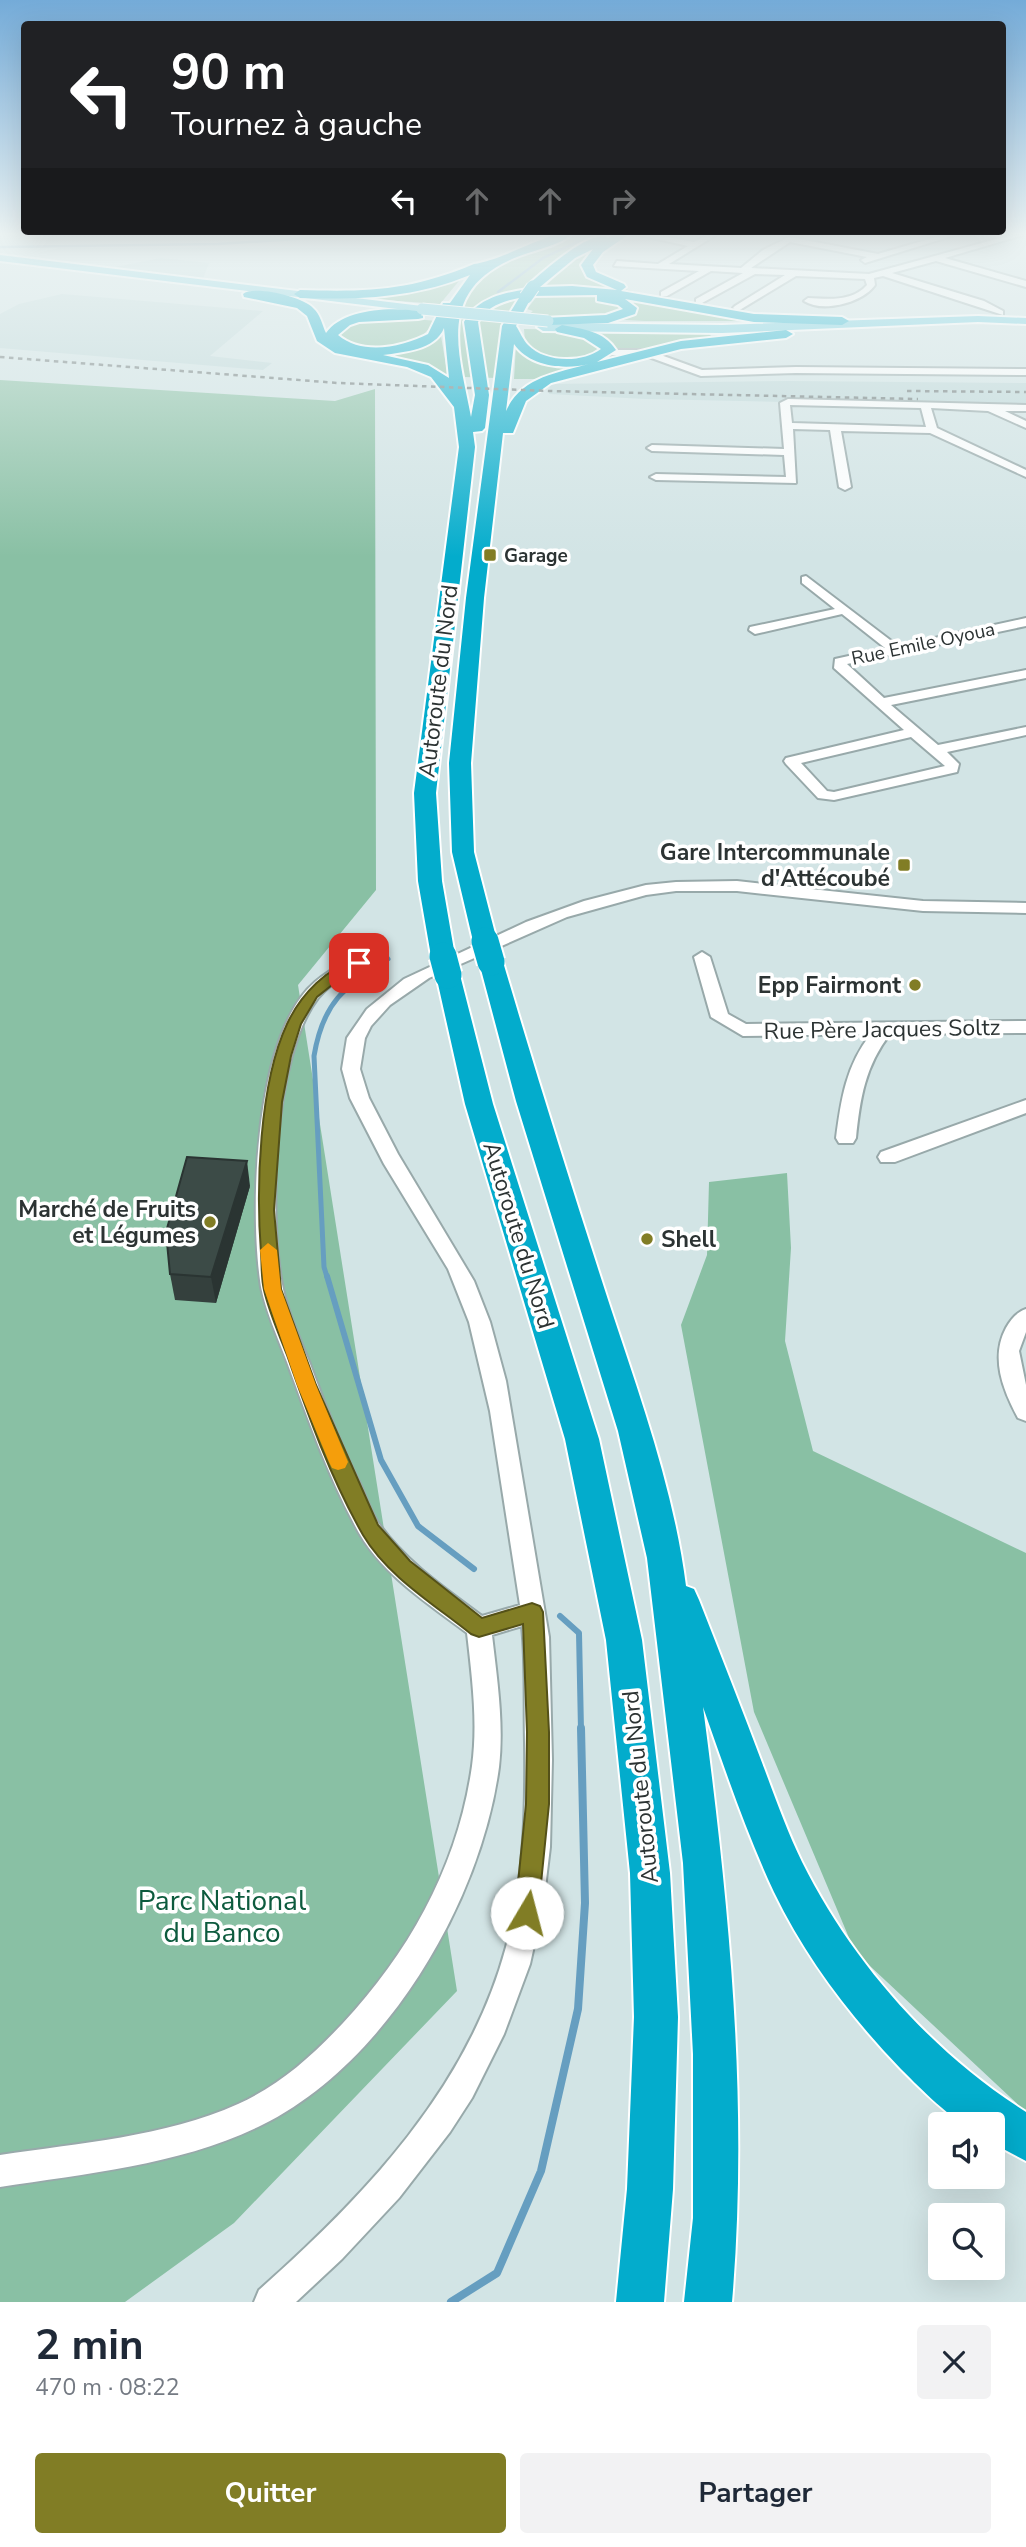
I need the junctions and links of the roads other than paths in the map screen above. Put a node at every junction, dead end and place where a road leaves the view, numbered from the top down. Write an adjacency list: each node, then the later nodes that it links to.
1 (328, 342): 14 (highway)
2 (338, 342): 3 (highway)
3 (423, 342)
4 (451, 342): 14 (highway, Autoroute du Nord)
5 (473, 342): 27 (highway)
6 (508, 342): 25 (highway, Autoroute du Nord)
7 (521, 342): 10 (highway)
8 (603, 342): 10 (highway)
9 (696, 342): 11 (highway)
10 (607, 353): 11 (street)
11 (647, 353): 12 (street); 25 (highway)
12 (1026, 372)
13 (925, 405): 15 (street); 18 (street); 20 (street)
14 (463, 407): 27 (highway, Autoroute du Nord)
15 (990, 408): 16 (street); 17 (street)
16 (1026, 408)
17 (1026, 425)
18 (786, 426): 19 (street); 22 (street)
19 (835, 428): 20 (street); 26 (street)
20 (932, 430): 23 (street)
21 (652, 448): 22 (street)
22 (789, 452): 24 (street)
23 (1026, 474)
24 (656, 477)
25 (490, 478): 48 (highway, Autoroute du Nord)
26 (845, 487)
27 (462, 499): 54 (highway, Autoroute du Nord)
28 (806, 580): 29 (street)
29 (845, 610): 31 (street); 32 (street)
30 (1026, 622): 32 (street, Rue Emile Oyoua)
31 (755, 630)
32 (893, 648): 34 (street, Rue Emile Oyoua)
33 (1026, 674): 34 (street)
34 (881, 703): 36 (street, Rue Emile Oyoua)
35 (1026, 731): 37 (street)
36 (914, 732): 37 (street, Rue Emile Oyoua); 37 (street)
37 (936, 750)
38 (1026, 908): 49 (street)
39 (375, 957): 50 (street)
40 (702, 957): 42 (street, Rue Père Jacques Soltz)
41 (1026, 1027): 42 (street, Rue Père Jacques Soltz)
42 (885, 1029): 44 (street)
43 (1026, 1106): 45 (street)
44 (846, 1138)
45 (888, 1157)
46 (1026, 1317): 47 (street)
47 (1026, 1412)
48 (665, 1558): 51 (highway); 55 (highway, Autoroute du Nord)
49 (532, 1612): 50 (street); 53 (street)
50 (479, 1628): 52 (street)
51 (1026, 2138)
52 (0, 2171)
53 (271, 2302)
54 (640, 2302)
55 (708, 2302)

